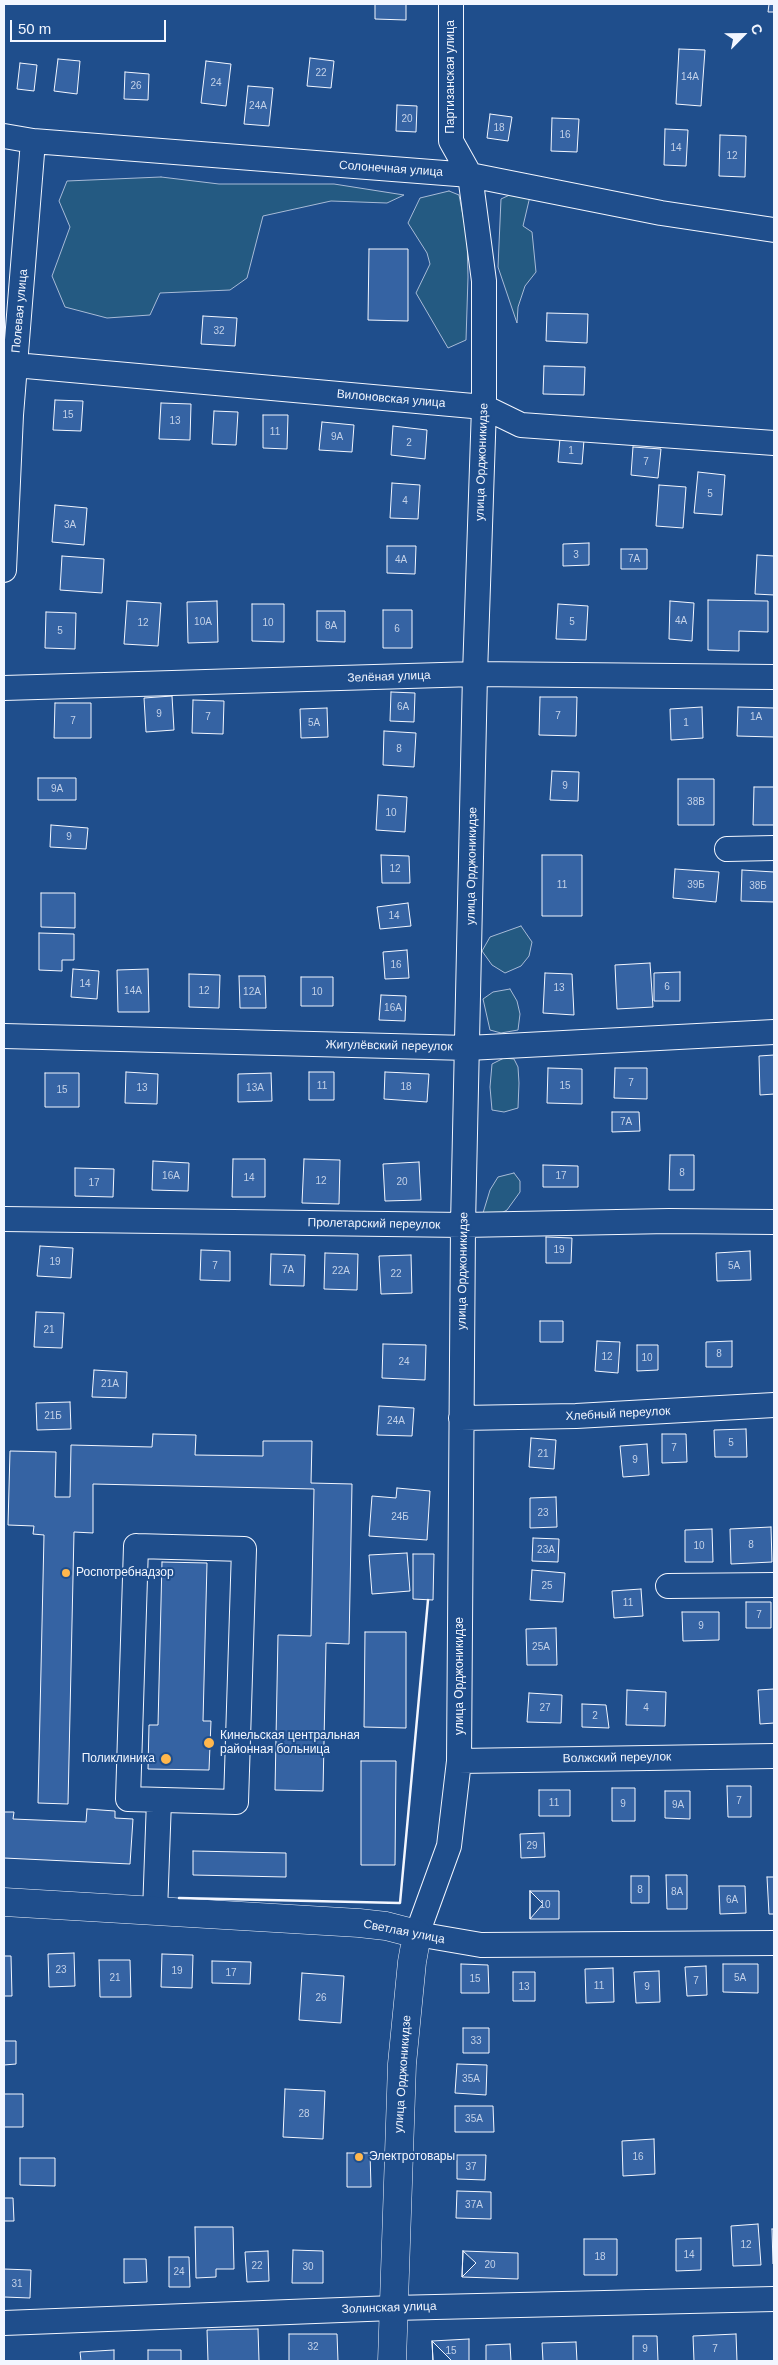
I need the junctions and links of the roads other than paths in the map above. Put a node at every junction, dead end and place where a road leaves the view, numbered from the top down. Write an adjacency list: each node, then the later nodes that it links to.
1 (451, 4): 4 (street, Партизанская улица)
2 (4, 136): 3 (street, Солонечная улица)
3 (33, 141): 4 (street, Солонечная улица); 6 (street, Полевая улица)
4 (470, 175): 5 (street, Солонечная улица); 7 (street, улица Орджоникидзе)
5 (774, 230)
6 (10, 365): 7 (street, Вилоновская улица); 9 (street, Полевая улица)
7 (484, 407): 8 (street, Вилоновская улица); 10 (street, улица Орджоникидзе)
8 (774, 443)
9 (4, 570)
10 (475, 674): 11 (street, Зелёная улица); 12 (street, Зелёная улица); 17 (street, улица Орджоникидзе)
11 (774, 677)
12 (4, 688)
13 (774, 848): 14 (street)
14 (727, 849)
15 (774, 1032): 17 (street, Жигулёвский переулок)
16 (4, 1036): 17 (street, Жигулёвский переулок)
17 (468, 1048): 20 (street, улица Орджоникидзе)
18 (4, 1220): 20 (street, Пролетарский переулок)
19 (774, 1222): 20 (street, Пролетарский переулок)
20 (464, 1225): 22 (street, улица Орджоникидзе)
21 (774, 1405): 22 (street, Хлебный переулок)
22 (461, 1418): 26 (street, улица Орджоникидзе)
23 (774, 1585): 24 (street)
24 (668, 1586)
25 (774, 1756): 26 (street, Волжский переулок)
26 (460, 1760): 30 (street, улица Орджоникидзе)
27 (159, 1800): 27 (street); 29 (street)
28 (4, 1902): 29 (main road, Светлая улица)
29 (155, 1912): 30 (main road, Светлая улица)
30 (418, 1934): 31 (street, Светлая улица); 33 (main road, улица Орджоникидзе)
31 (774, 1943)
32 (774, 2299): 33 (street, Золинская улица)
33 (393, 2308): 34 (street, Золинская улица); 35 (main road, улица Орджоникидзе)
34 (4, 2323)
35 (392, 2361)

